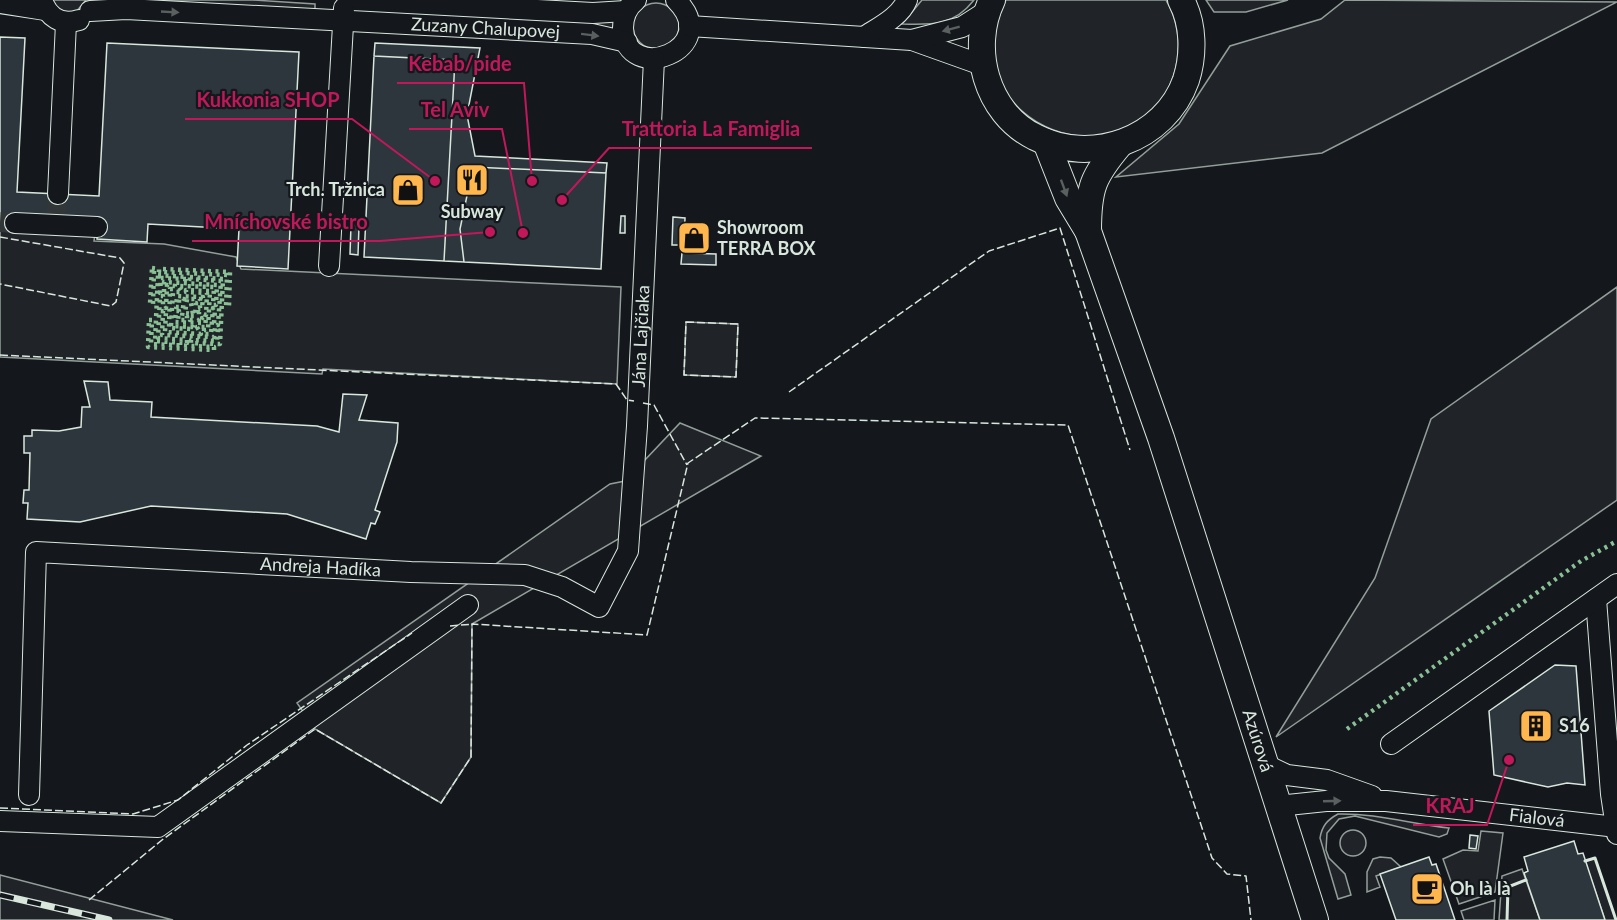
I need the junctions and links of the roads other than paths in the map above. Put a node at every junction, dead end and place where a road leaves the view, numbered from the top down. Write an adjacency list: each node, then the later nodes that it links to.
1 (344, 0): 11 (street)
2 (351, 0): 8 (street, Zuzany Chalupovej)
3 (676, 0): 13 (street)
4 (907, 0): 14 (street)
5 (1181, 0): 20 (main road)
6 (0, 3): 7 (street)
7 (44, 5): 12 (street)
8 (631, 5): 16 (street, Zuzany Chalupovej)
9 (93, 6): 11 (street, Zuzany Chalupovej, one-way to 11); 12 (street, Zuzany Chalupovej)
10 (990, 6): 15 (street, one-way to 15); 18 (main road)
11 (343, 21): 16 (street, Zuzany Chalupovej, one-way to 16); 25 (street)
12 (66, 22): 21 (street)
13 (689, 26): 14 (street); 17 (street)
14 (864, 37): 15 (street)
15 (912, 40): 18 (street)
16 (627, 42): 17 (street, Zuzany Chalupovej)
17 (654, 59): 29 (street, Jána Lajčiaka)
18 (982, 65): 19 (main road)
19 (1046, 142): 20 (main road); 24 (main road, one-way to 24)
20 (1120, 144): 24 (main road)
21 (58, 185)
22 (15, 223): 23 (street)
23 (97, 227)
24 (1088, 231): 31 (main road, Azúrová)
25 (329, 266)
26 (1617, 584): 27 (street)
27 (1596, 599): 30 (street); 36 (street)
28 (468, 605): 35 (street)
29 (599, 607): 32 (street, Andreja Hadíka)
30 (1390, 744)
31 (1262, 763): 33 (street, Fialová); 34 (main road, Azúrová)
32 (29, 795)
33 (1386, 801): 34 (street, Fialová, one-way to 33); 36 (street, Fialová)
34 (1278, 806): 37 (main road, Azúrová)
35 (0, 821)
36 (1616, 829)
37 (1315, 920)

